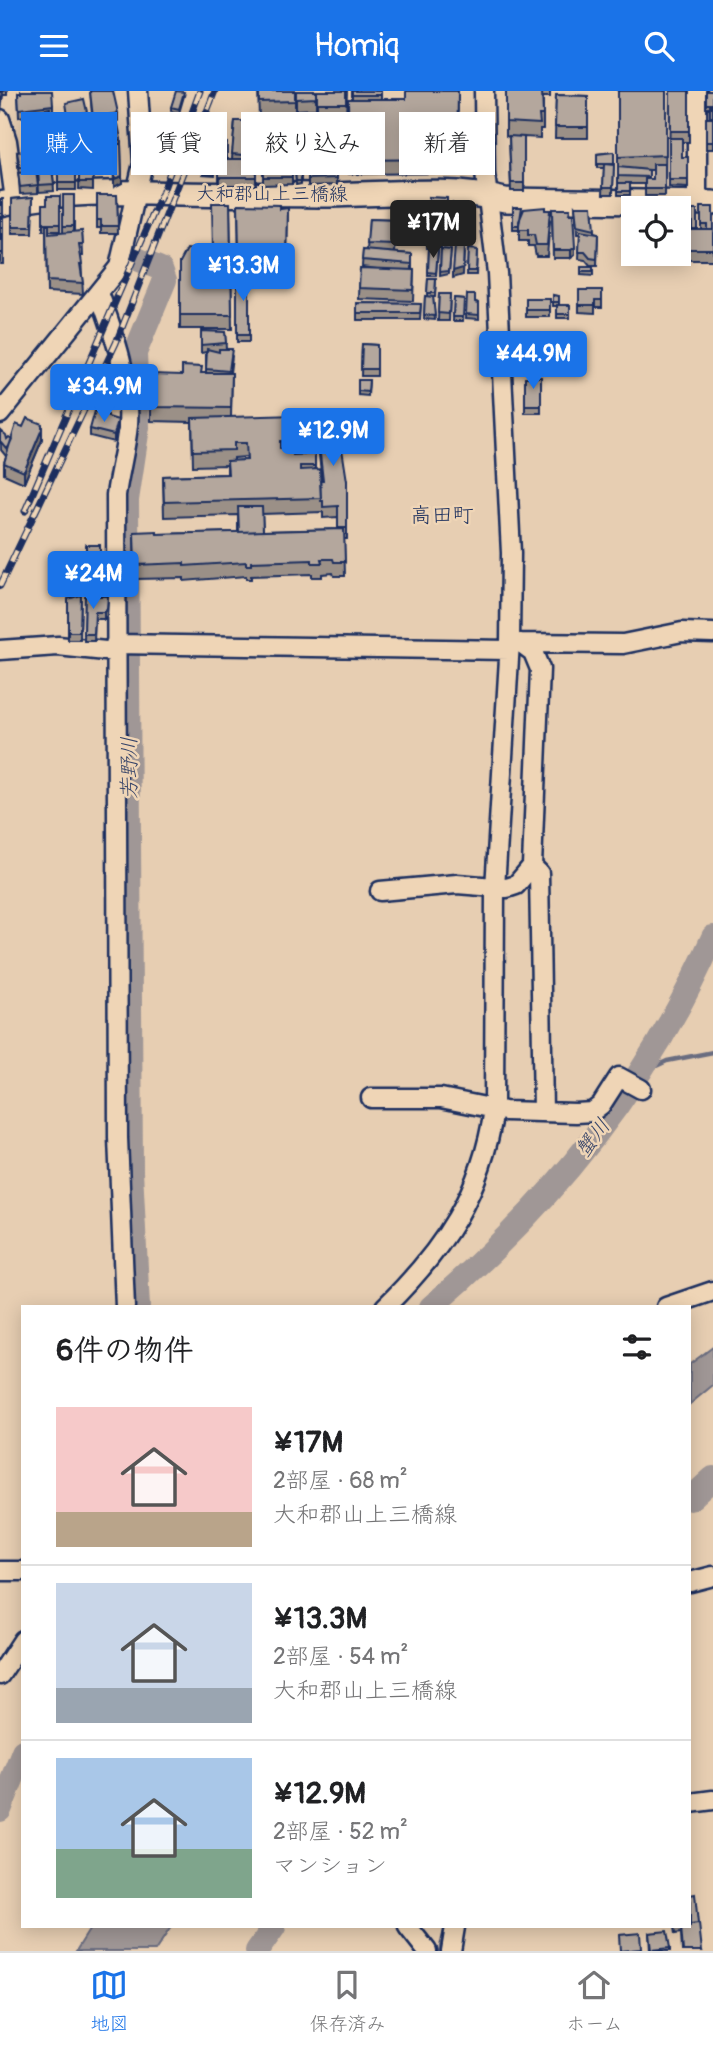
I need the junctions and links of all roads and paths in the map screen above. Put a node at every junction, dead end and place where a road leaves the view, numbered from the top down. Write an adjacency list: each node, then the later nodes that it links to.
1 (484, 91): 6 (street)
2 (697, 91): 8 (street)
3 (140, 92): 5 (street)
4 (0, 118): 7 (street)
5 (137, 192): 6 (main road, 大和郡山上三橋線); 7 (main road, 大和郡山上三橋線); 9 (street)
6 (487, 196): 8 (main road, 大和郡山上三橋線); 12 (street)
7 (8, 202)
8 (705, 203)
9 (99, 293): 10 (street); 13 (street)
10 (0, 414)
11 (713, 633): 12 (street)
12 (514, 645): 13 (street); 15 (street); 16 (street)
13 (116, 648): 14 (street); 23 (street)
14 (0, 650)
15 (532, 866): 16 (street); 21 (street)
16 (495, 888): 17 (street); 20 (street)
17 (380, 891)
18 (641, 1089): 21 (street)
19 (371, 1098): 20 (street)
20 (494, 1109): 21 (street); 24 (street)
21 (544, 1111)
22 (713, 1291): 25 (street)
23 (125, 1305)
24 (387, 1305)
25 (672, 1305)
26 (0, 1571): 27 (street)
27 (21, 1571)
28 (713, 1576): 29 (street)
29 (691, 1583)
30 (21, 1643): 31 (street)
31 (0, 1675)
32 (713, 1800): 33 (street)
33 (691, 1803)
34 (409, 1928): 36 (street)
35 (455, 1928): 37 (street)
36 (427, 1951)
37 (451, 1951)

